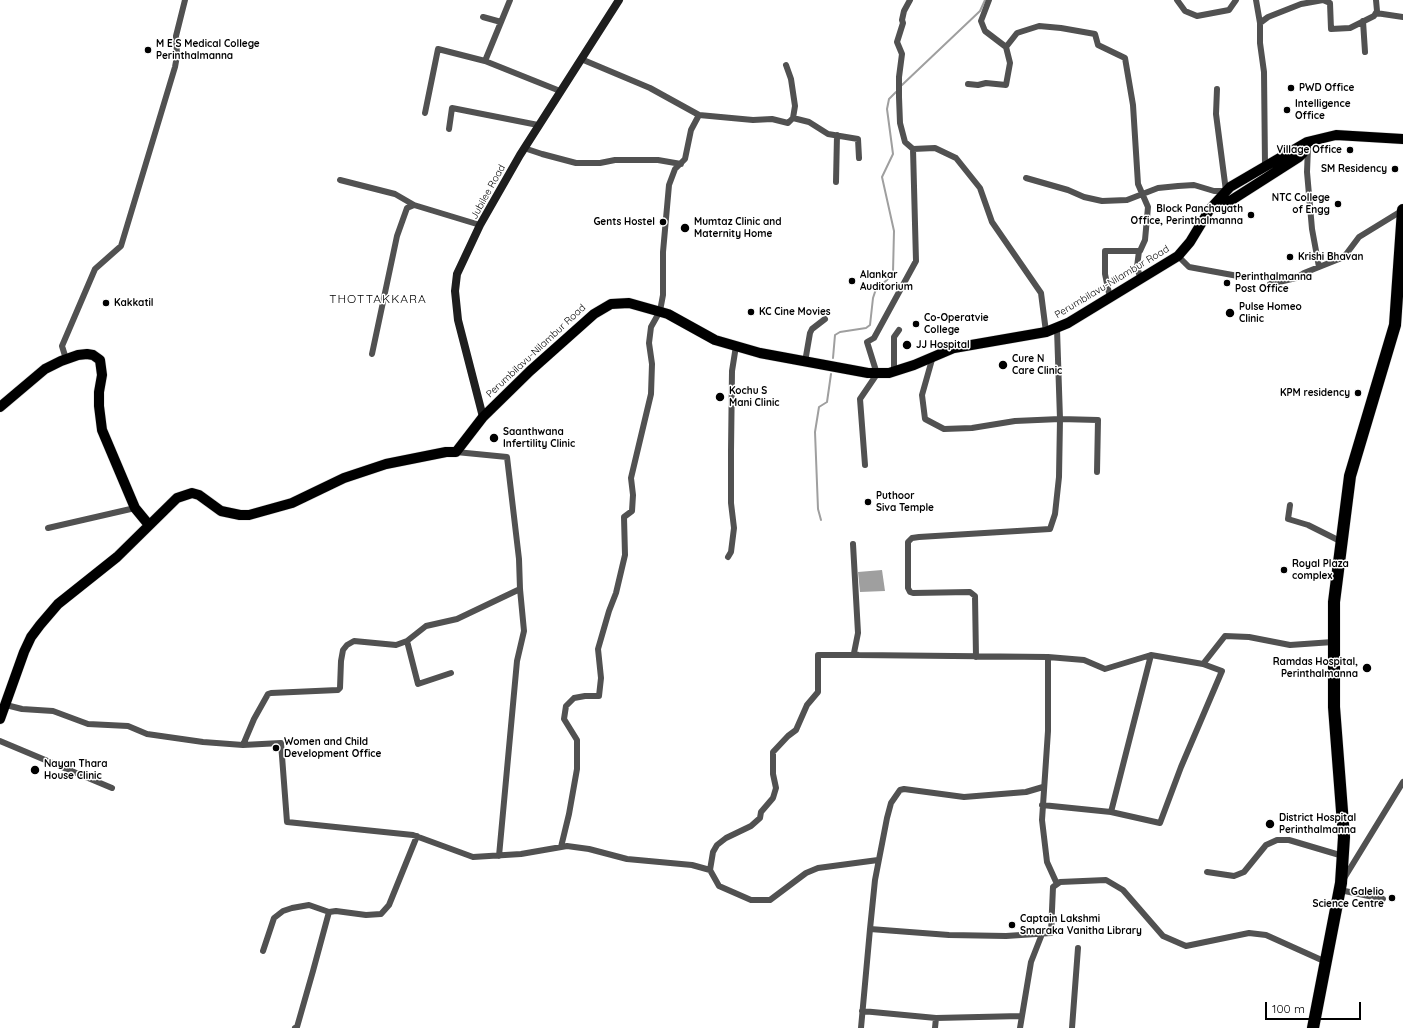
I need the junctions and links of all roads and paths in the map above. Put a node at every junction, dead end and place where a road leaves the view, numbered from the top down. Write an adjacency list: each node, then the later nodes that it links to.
1 (185, 0): 62 (street)
2 (510, 0): 15 (street)
3 (619, 0): 19 (main road, Jubilee Road)
4 (910, 0): 34 (street)
5 (989, 0): 17 (street)
6 (1177, 0): 7 (street)
7 (1236, 0)
8 (1256, 0): 16 (street)
9 (1323, 0): 14 (street); 16 (street)
10 (1376, 0): 11 (street)
11 (1376, 13): 13 (street); 14 (street)
12 (483, 17): 15 (street)
13 (1403, 17)
14 (1364, 21): 18 (street)
15 (501, 22): 20 (street)
16 (1260, 23): 37 (street)
17 (1006, 47): 22 (street); 42 (street)
18 (1365, 52)
19 (581, 59): 24 (main road, Jubilee Road); 26 (street)
20 (485, 61): 24 (street); 25 (street)
21 (786, 65): 27 (street)
22 (968, 84)
23 (1217, 89): 41 (street)
24 (560, 91): 28 (main road, Jubilee Road)
25 (425, 113)
26 (699, 114): 27 (street); 36 (street)
27 (793, 118): 30 (street)
28 (538, 125): 29 (street); 33 (main road, Jubilee Road)
29 (449, 129)
30 (837, 135): 35 (street); 40 (street)
31 (1403, 139): 32 (main road, Perumbilavu-Nilambur Road)
32 (1308, 142): 37 (main road, Perumbilavu-Nilambur Road); 44 (main road); 49 (street)
33 (524, 148): 36 (street); 46 (main road, Jubilee Road)
34 (913, 149): 58 (street); 65 (street)
35 (859, 158)
36 (681, 164): 54 (street)
37 (1265, 165): 41 (main road, Perumbilavu-Nilambur Road)
38 (1026, 178): 42 (street)
39 (340, 180): 43 (street)
40 (836, 182)
41 (1226, 191): 42 (street); 44 (main road, Perumbilavu-Nilambur Road)
42 (1142, 194): 47 (street)
43 (414, 205): 46 (street); 60 (street)
44 (1210, 209): 48 (main road, Perumbilavu-Nilambur Road)
45 (1403, 215): 49 (street); 76 (highway)
46 (480, 226): 67 (main road, Jubilee Road)
47 (1139, 251): 51 (street); 53 (street)
48 (1178, 256): 50 (street); 51 (main road, Perumbilavu-Nilambur Road)
49 (1319, 268): 52 (street)
50 (1238, 276)
51 (1141, 280): 53 (main road, Perumbilavu-Nilambur Road)
52 (1270, 284)
53 (1110, 298): 56 (main road, Perumbilavu-Nilambur Road)
54 (660, 311): 59 (main road, Perumbilavu-Nilambur Road); 67 (main road, Perumbilavu-Nilambur Road); 98 (street)
55 (826, 320): 63 (street)
56 (1057, 329): 58 (main road, Perumbilavu-Nilambur Road); 68 (street)
57 (899, 330): 64 (street)
58 (1046, 332): 61 (main road, Perumbilavu-Nilambur Road)
59 (736, 346): 63 (main road, Perumbilavu-Nilambur Road); 78 (street)
60 (372, 354)
61 (933, 356): 64 (main road, Perumbilavu-Nilambur Road); 68 (street)
62 (66, 359): 66 (main road); 73 (main road)
63 (805, 362): 65 (main road, Perumbilavu-Nilambur Road)
64 (894, 372): 65 (main road, Perumbilavu-Nilambur Road)
65 (877, 374): 70 (street)
66 (0, 407)
67 (483, 417): 69 (main road, Perumbilavu-Nilambur Road)
68 (1060, 419): 71 (street); 84 (street)
69 (456, 452): 74 (main road); 79 (street)
70 (865, 465)
71 (1097, 472)
72 (1290, 505): 76 (street)
73 (135, 508): 74 (main road); 75 (street)
74 (149, 525): 88 (main road)
75 (48, 528)
76 (1342, 542): 81 (highway)
77 (853, 544): 82 (street)
78 (728, 557)
79 (520, 589): 80 (street); 99 (street)
80 (407, 641): 87 (street); 91 (street)
81 (1333, 642): 86 (street); 100 (highway)
82 (858, 655): 84 (street); 102 (street)
83 (1151, 655): 85 (street); 86 (street); 96 (street)
84 (976, 657): 85 (street)
85 (1048, 657): 93 (street)
86 (1203, 664): 96 (street)
87 (451, 673)
88 (6, 705): 89 (main road); 91 (street)
89 (0, 720)
90 (0, 740): 94 (street)
91 (243, 746): 97 (street)
92 (1403, 782): 105 (street)
93 (1043, 787): 95 (street); 101 (street)
94 (112, 788)
95 (1042, 805): 96 (street); 104 (street)
96 (1111, 812)
97 (417, 836): 99 (street); 107 (street)
98 (561, 847): 99 (street); 102 (street)
99 (499, 856)
100 (1343, 856): 103 (street); 105 (highway)
101 (878, 860): 102 (street); 108 (street)
102 (710, 870)
103 (1207, 872)
104 (1057, 884): 109 (street); 112 (street)
105 (1341, 886): 106 (street); 112 (highway)
106 (1383, 899)
107 (329, 912): 111 (street); 116 (street)
108 (870, 929): 109 (street); 113 (street)
109 (1042, 934): 114 (street)
110 (1078, 948): 120 (street)
111 (263, 951)
112 (1326, 962): 121 (highway)
113 (862, 1011): 115 (street); 117 (street)
114 (1021, 1016): 115 (street); 119 (street)
115 (936, 1018): 118 (street)
116 (295, 1028)
117 (860, 1028)
118 (935, 1028)
119 (1020, 1028)
120 (1072, 1028)
121 (1313, 1028)

